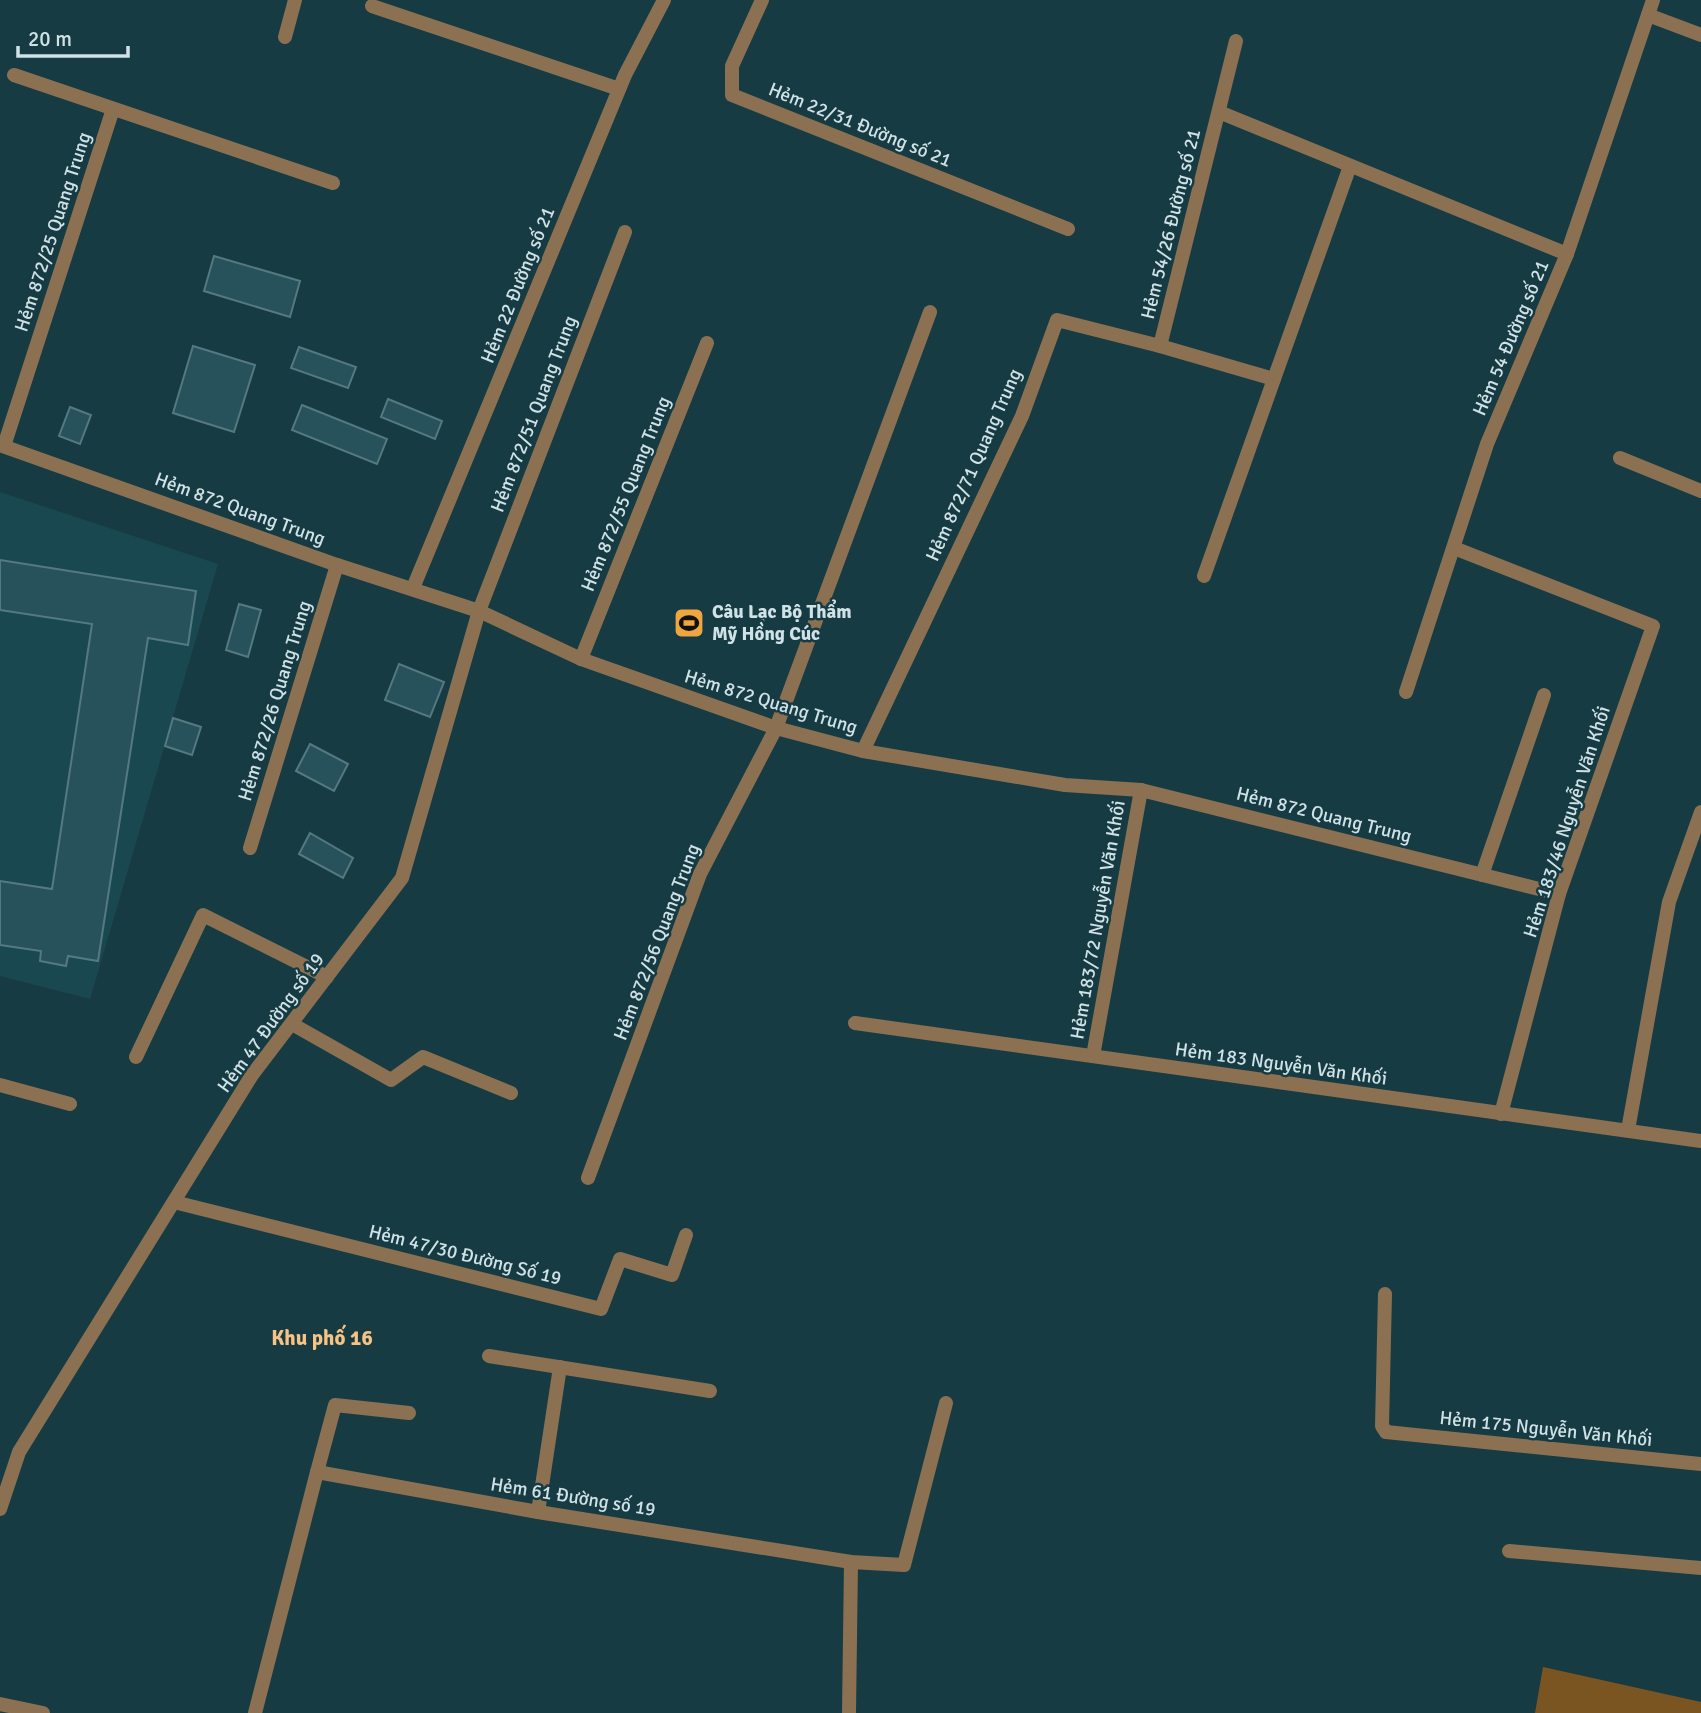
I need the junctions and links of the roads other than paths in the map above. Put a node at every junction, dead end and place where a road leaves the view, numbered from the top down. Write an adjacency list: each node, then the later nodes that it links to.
1 (295, 0): 8 (street)
2 (664, 0): 11 (street, Hẻm 22 Đường số 21)
3 (762, 0): 16 (street, Hẻm 22/31 Đường số 21)
4 (1653, 0): 6 (street, Hẻm 54 Đường số 21)
5 (372, 6): 11 (street)
6 (1648, 15): 7 (street); 18 (street, Hẻm 54 Đường số 21)
7 (1701, 35)
8 (285, 37)
9 (1236, 41): 13 (street, Hẻm 54/26 Đường số 21)
10 (14, 75): 12 (street)
11 (619, 89): 29 (street, Hẻm 22 Đường số 21)
12 (113, 109): 15 (street); 23 (street, Hẻm 872/25 Quang Trung)
13 (1219, 112): 14 (street, Hẻm 54/26 Đường số 21); 21 (street, Hẻm 54/26 Đường số 21)
14 (1350, 166): 18 (street, Hẻm 54/26 Đường số 21); 22 (street)
15 (333, 183)
16 (1068, 229)
17 (625, 232): 30 (street, Hẻm 872/51 Quang Trung)
18 (1567, 254): 26 (street, Hẻm 54 Đường số 21)
19 (930, 312): 34 (street, Hẻm 872/56 Quang Trung)
20 (706, 343): 31 (street, Hẻm 872/55 Quang Trung)
21 (1160, 346): 22 (street, Hẻm 872/71 Quang Trung); 35 (street, Hẻm 872/71 Quang Trung)
22 (1274, 379): 28 (street)
23 (2, 445): 27 (street, Hẻm 872 Quang Trung)
24 (1620, 458): 25 (street)
25 (1701, 490)
26 (1454, 548): 32 (street, Hẻm 54 Đường số 21); 40 (street, Hẻm 183/46 Nguyễn Văn Khối)
27 (337, 565): 29 (street, Hẻm 872 Quang Trung); 38 (street, Hẻm 872/26 Quang Trung)
28 (1204, 576)
29 (413, 588): 30 (street, Hẻm 872 Quang Trung)
30 (479, 611): 31 (street, Hẻm 872 Quang Trung); 41 (street, Hẻm 47 Đường số 19)
31 (581, 659): 34 (street, Hẻm 872 Quang Trung)
32 (1406, 692)
33 (1545, 695): 39 (street)
34 (776, 728): 35 (street, Hẻm 872 Quang Trung); 52 (street, Hẻm 872/56 Quang Trung)
35 (863, 751): 36 (street, Hẻm 872 Quang Trung)
36 (1141, 790): 39 (street, Hẻm 872 Quang Trung); 44 (street, Hẻm 183/72 Nguyễn Văn Khối)
37 (1701, 812): 50 (street)
38 (250, 848)
39 (1482, 875): 40 (street, Hẻm 872 Quang Trung)
40 (1559, 894): 49 (street, Hẻm 183/46 Nguyễn Văn Khối)
41 (327, 978): 43 (street, Hẻm 47 Đường số 19); 45 (street)
42 (855, 1023): 44 (street, Hẻm 183 Nguyễn Văn Khối)
43 (292, 1024): 47 (street); 53 (street, Hẻm 47 Đường số 19)
44 (1093, 1056): 49 (street, Hẻm 183 Nguyễn Văn Khối)
45 (136, 1058)
46 (0, 1085): 48 (street)
47 (511, 1093)
48 (70, 1104)
49 (1501, 1114): 50 (street, Hẻm 183 Nguyễn Văn Khối)
50 (1628, 1130): 51 (street, Hẻm 183 Nguyễn Văn Khối)
51 (1701, 1141)
52 (588, 1178)
53 (174, 1202): 54 (street, Hẻm 47/30 Đường Số 19); 63 (street, Hẻm 47 Đường số 19)
54 (686, 1235)
55 (1385, 1294): 61 (street, Hẻm 175 Nguyễn Văn Khối)
56 (489, 1356): 57 (street)
57 (560, 1367): 58 (street); 64 (street)
58 (710, 1391)
59 (946, 1403): 66 (street, Hẻm 61 Đường số 19)
60 (409, 1413): 62 (street)
61 (1701, 1464)
62 (317, 1472): 64 (street, Hẻm 61 Đường số 19); 70 (street)
63 (0, 1509)
64 (538, 1512): 66 (street, Hẻm 61 Đường số 19)
65 (1509, 1551): 67 (street)
66 (851, 1562): 71 (street)
67 (1701, 1568)
68 (0, 1704): 69 (street)
69 (43, 1713)
70 (255, 1713)
71 (849, 1713)

